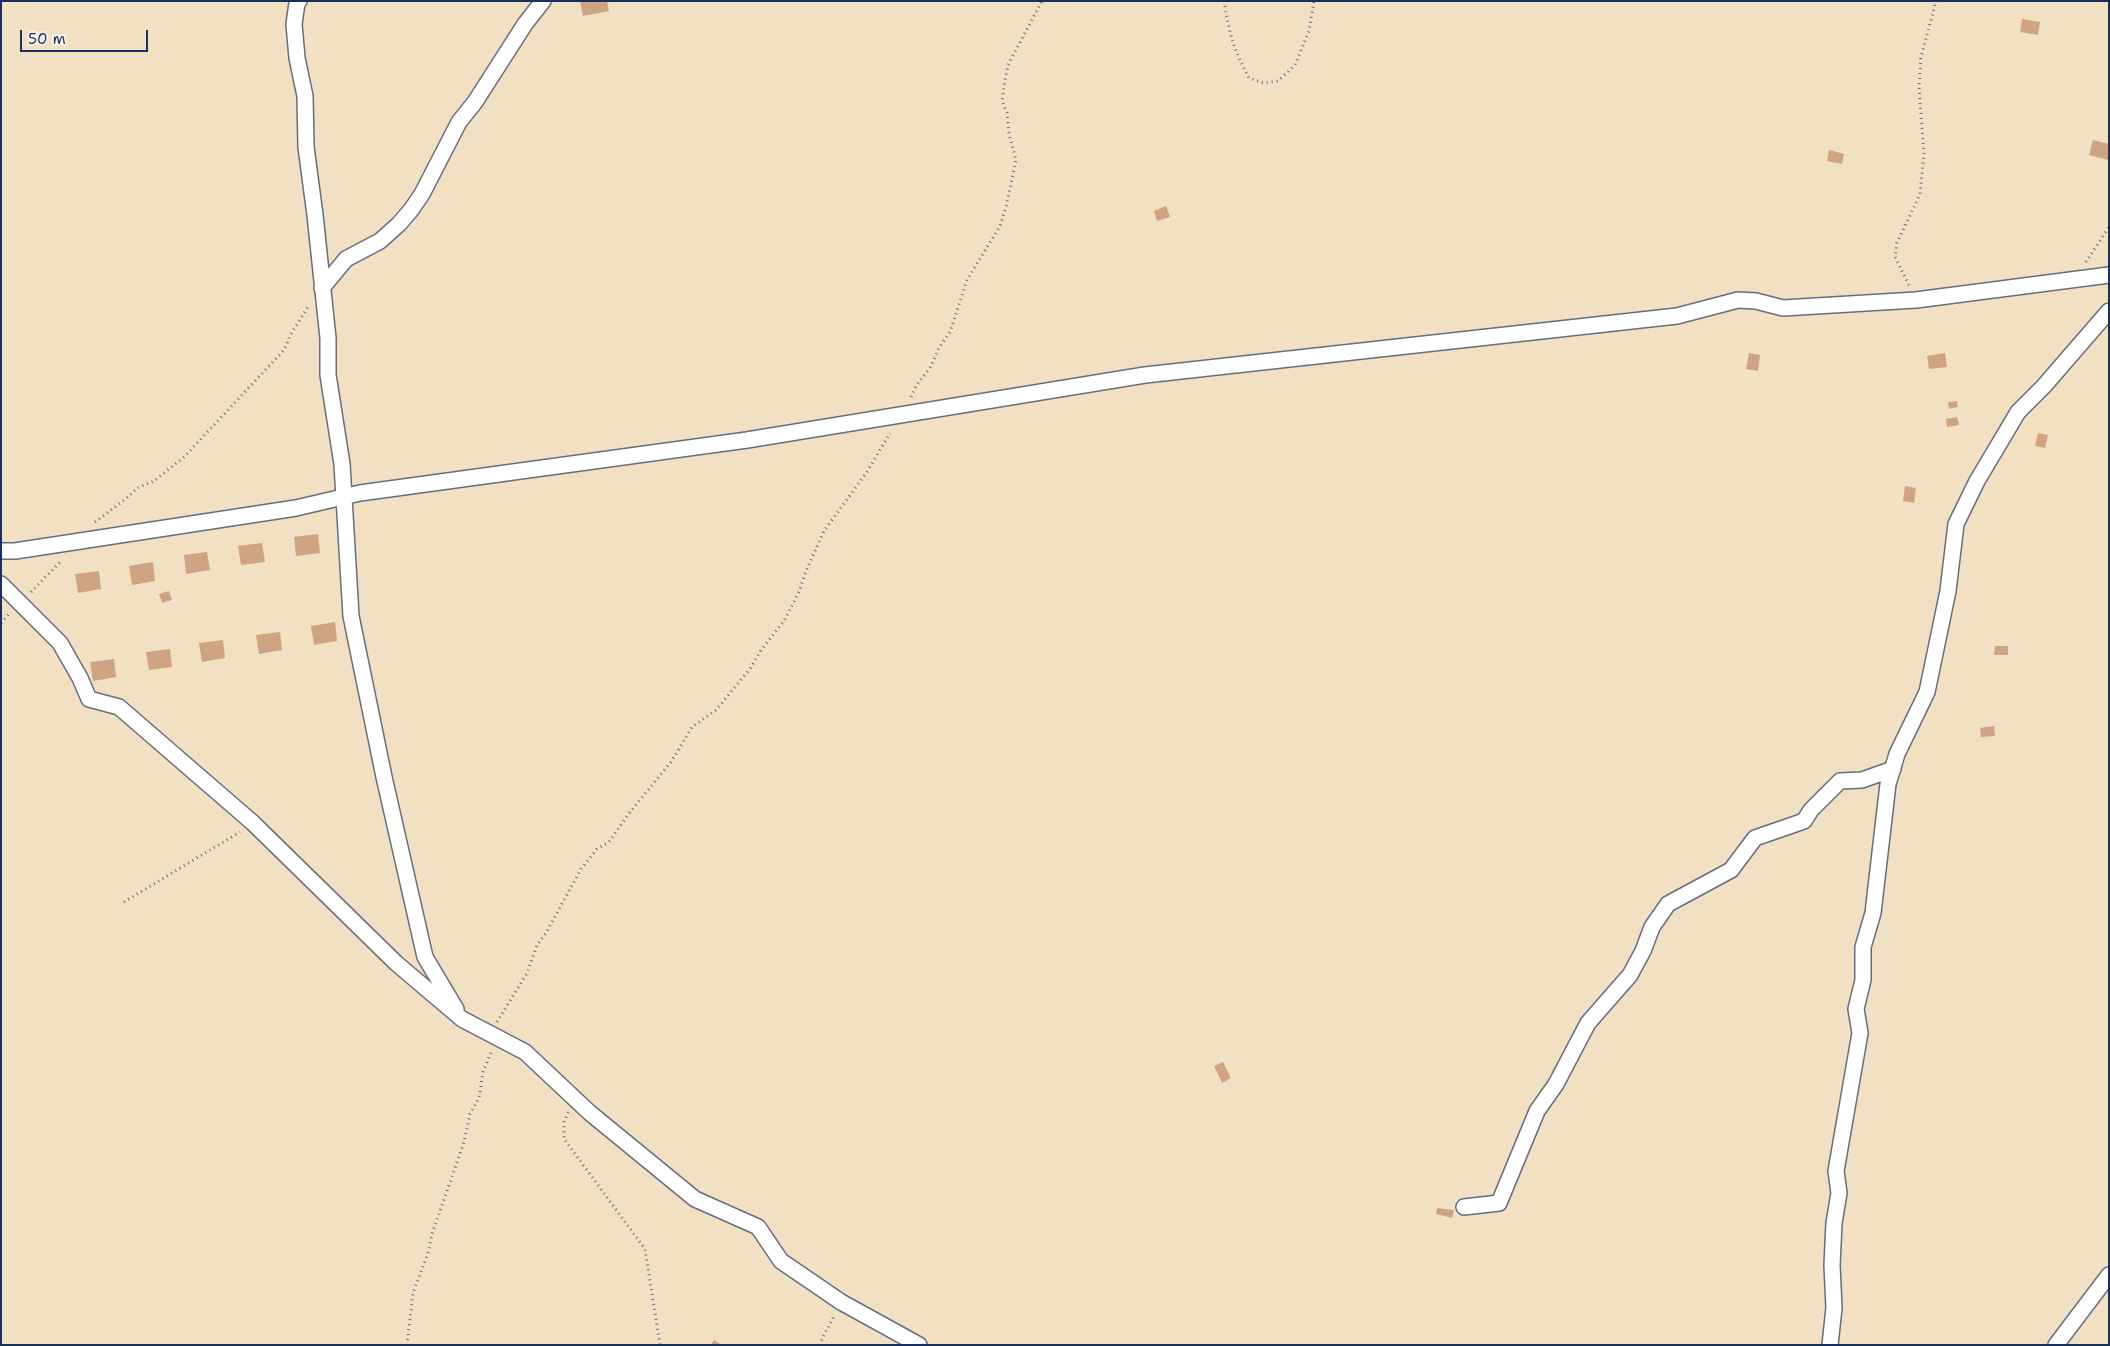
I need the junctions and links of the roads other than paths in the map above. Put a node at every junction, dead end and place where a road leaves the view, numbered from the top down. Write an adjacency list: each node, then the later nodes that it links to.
1 (299, 1): 4 (street)
2 (543, 1): 4 (street)
3 (2109, 275): 6 (street)
4 (322, 288): 6 (street)
5 (2109, 312): 9 (street)
6 (345, 496): 7 (street); 10 (street)
7 (1, 551)
8 (1, 584): 10 (street)
9 (1893, 769): 11 (street); 14 (street)
10 (462, 1019): 13 (street)
11 (1464, 1207)
12 (2109, 1275): 15 (street)
13 (919, 1345)
14 (1830, 1345)
15 (2056, 1345)

